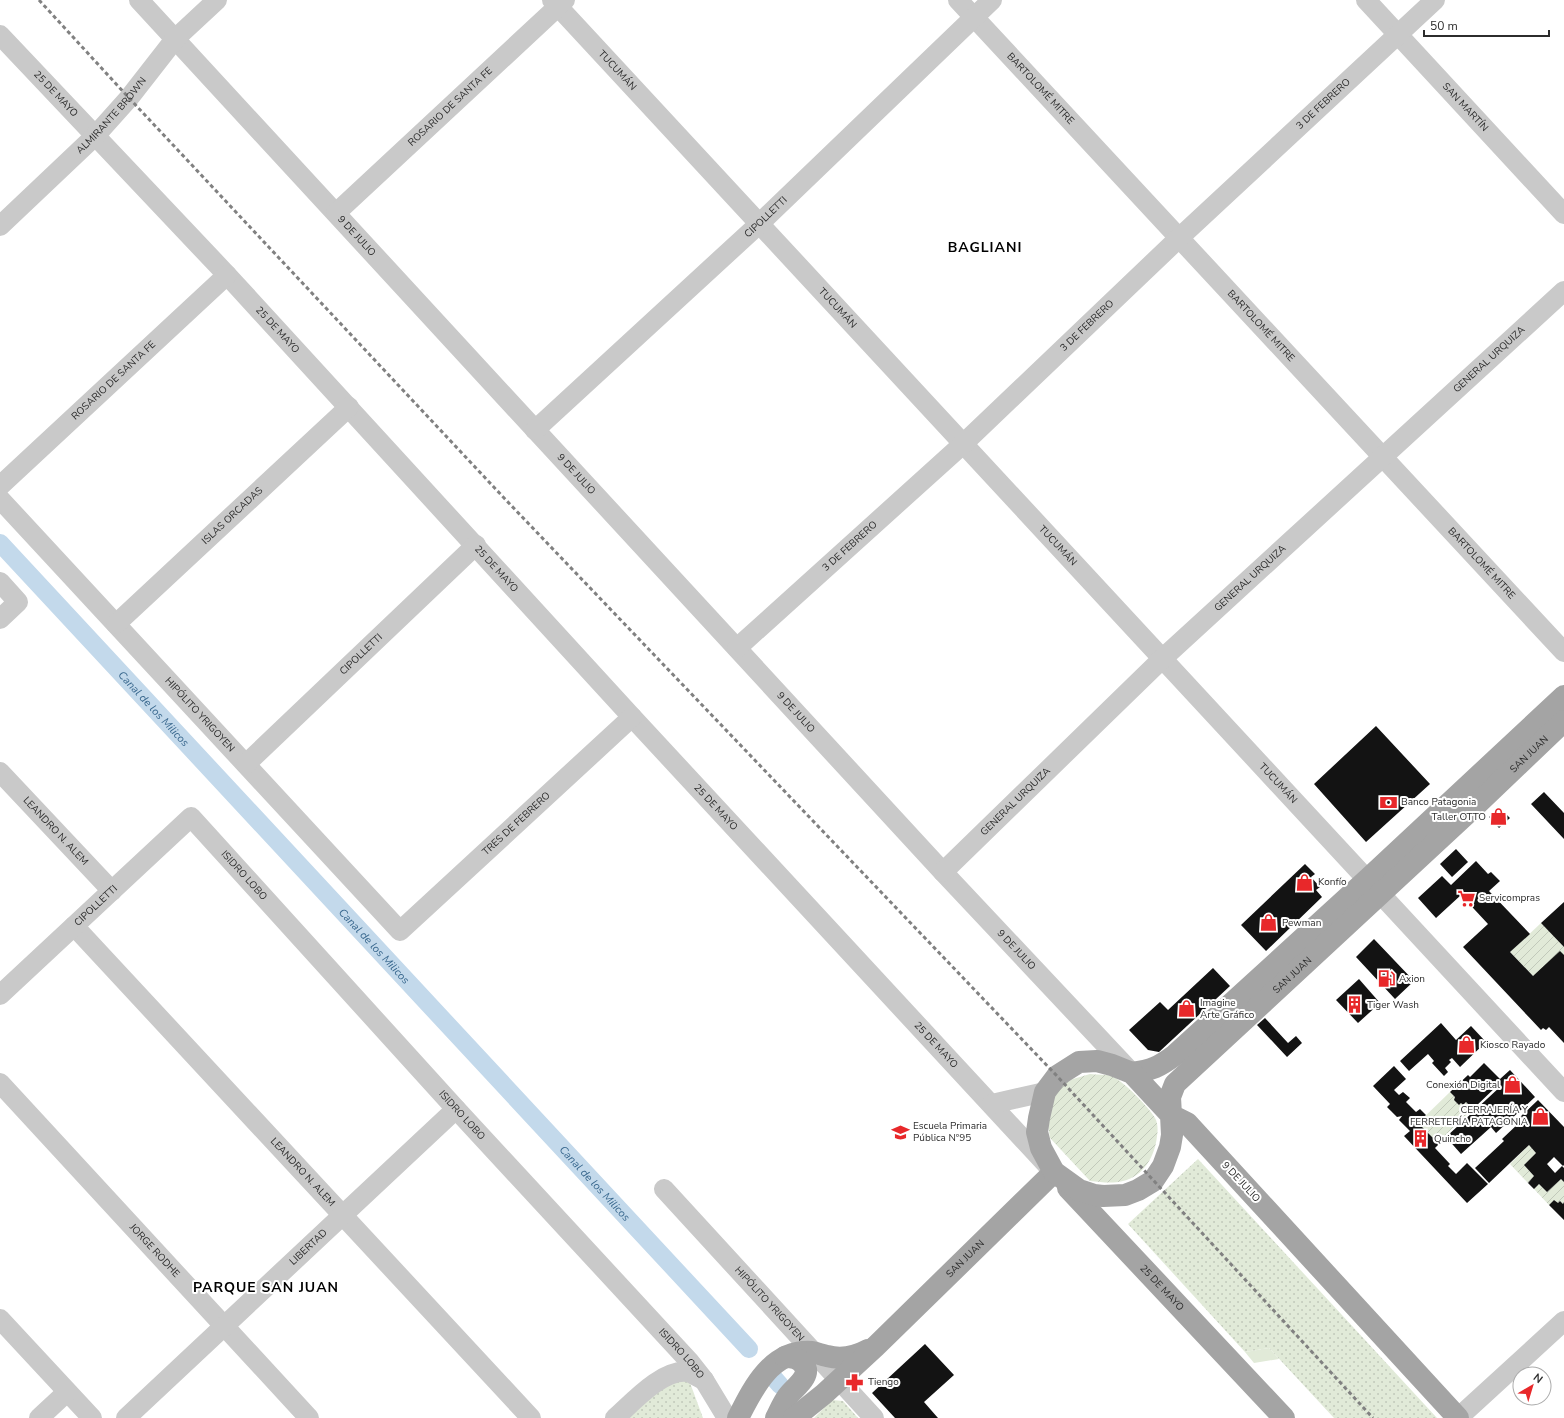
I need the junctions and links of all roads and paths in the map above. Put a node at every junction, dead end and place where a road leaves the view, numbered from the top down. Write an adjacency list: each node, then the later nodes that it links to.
1 (139, 0): 11 (street, 9 DE JULIO)
2 (217, 0): 11 (street, ALMIRANTE BROWN)
3 (958, 0): 8 (street, BARTOLOMÉ MITRE)
4 (992, 0): 8 (street, CIPOLLETTI)
5 (1366, 0): 9 (street, SAN MARTÍN)
6 (1436, 0): 9 (street, 3 DE FEBRERO)
7 (558, 2): 13 (street, ROSARIO DE SANTA FE); 15 (street, TUCUMÁN)
8 (974, 17): 15 (street, CIPOLLETTI); 17 (street, BARTOLOMÉ MITRE)
9 (1398, 34): 14 (street, SAN MARTÍN); 17 (street, 3 DE FEBRERO)
10 (0, 35): 12 (street, 25 DE MAYO)
11 (175, 39): 12 (street, ALMIRANTE BROWN); 13 (street, 9 DE JULIO)
12 (95, 136): 16 (street, ALMIRANTE BROWN); 18 (street, 25 DE MAYO)
13 (336, 213): 21 (street, 9 DE JULIO)
14 (1564, 214)
15 (759, 224): 21 (street, CIPOLLETTI); 22 (street, TUCUMÁN)
16 (0, 226)
17 (1178, 238): 22 (street, 3 DE FEBRERO); 23 (street, BARTOLOMÉ MITRE)
18 (227, 275): 20 (street, 25 DE MAYO); 24 (street, ROSARIO DE SANTA FE)
19 (1564, 291): 23 (street, GENERAL URQUIZA)
20 (348, 407): 26 (street, 25 DE MAYO); 29 (street, ISLAS ORCADAS)
21 (535, 430): 30 (street, 9 DE JULIO)
22 (963, 444): 30 (street, 3 DE FEBRERO); 32 (street, TUCUMÁN)
23 (1382, 456): 31 (street, BARTOLOMÉ MITRE); 32 (street, GENERAL URQUIZA)
24 (0, 486)
25 (0, 499): 29 (street, HIPÓLITO YRIGOYEN)
26 (476, 545): 34 (street, 25 DE MAYO); 36 (street, CIPOLLETTI)
27 (0, 582): 28 (street)
28 (0, 619)
29 (116, 624): 36 (street, HIPÓLITO YRIGOYEN)
30 (737, 648): 39 (street, 9 DE JULIO)
31 (1564, 652)
32 (1162, 659): 39 (street, GENERAL URQUIZA); 40 (street, TUCUMÁN)
33 (1564, 696): 40 (main road, SAN JUAN)
34 (632, 717): 43 (street, TRES DE FEBRERO); 49 (street, 25 DE MAYO)
35 (1564, 721): 40 (main road, SAN JUAN)
36 (246, 764): 43 (street, HIPÓLITO YRIGOYEN)
37 (0, 772): 41 (street, LEANDRO N. ALEM)
38 (191, 817): 41 (street, CIPOLLETTI); 50 (street, ISIDRO LOBO)
39 (943, 872): 45 (street, 9 DE JULIO)
40 (1374, 886): 45 (main road, SAN JUAN); 48 (street, TUCUMÁN); 51 (main road, SAN JUAN)
41 (112, 891): 42 (street, CIPOLLETTI)
42 (74, 926): 44 (street, CIPOLLETTI); 54 (street, LEANDRO N. ALEM)
43 (400, 931)
44 (0, 995)
45 (1132, 1073): 47 (main road, SAN JUAN); 51 (main road, 9 DE JULIO)
46 (0, 1083): 57 (street, JORGE RODHE)
47 (1045, 1092): 49 (street); 52 (main road, SAN JUAN)
48 (1564, 1092)
49 (992, 1104): 52 (street, 25 DE MAYO)
50 (456, 1108): 54 (street, LIBERTAD); 61 (street, ISIDRO LOBO)
51 (1171, 1115): 52 (main road, SAN JUAN); 76 (main road, 9 DE JULIO)
52 (1054, 1172): 58 (main road, SAN JUAN); 75 (main road, 25 DE MAYO)
53 (664, 1189): 59 (street, HIPÓLITO YRIGOYEN)
54 (343, 1215): 57 (street, LIBERTAD); 68 (street, LEANDRO N. ALEM)
55 (0, 1320): 63 (street)
56 (1564, 1321): 76 (street)
57 (224, 1326): 66 (street, LIBERTAD); 67 (street, JORGE RODHE)
58 (876, 1346): 59 (main road, SAN JUAN); 62 (main road, SAN JUAN)
59 (814, 1352): 60 (main road, SAN JUAN); 62 (street, HIPÓLITO YRIGOYEN)
60 (785, 1356): 71 (main road, SAN JUAN); 72 (main road)
61 (704, 1380): 69 (street); 70 (street, ISIDRO LOBO)
62 (839, 1380): 73 (main road, SAN JUAN); 74 (street, HIPÓLITO YRIGOYEN)
63 (67, 1392): 64 (street); 65 (street)
64 (39, 1418)
65 (92, 1418)
66 (126, 1418)
67 (309, 1418)
68 (531, 1418)
69 (615, 1418)
70 (727, 1418)
71 (738, 1418)
72 (776, 1418)
73 (794, 1418)
74 (874, 1418)
75 (1284, 1418)
76 (1458, 1418)

